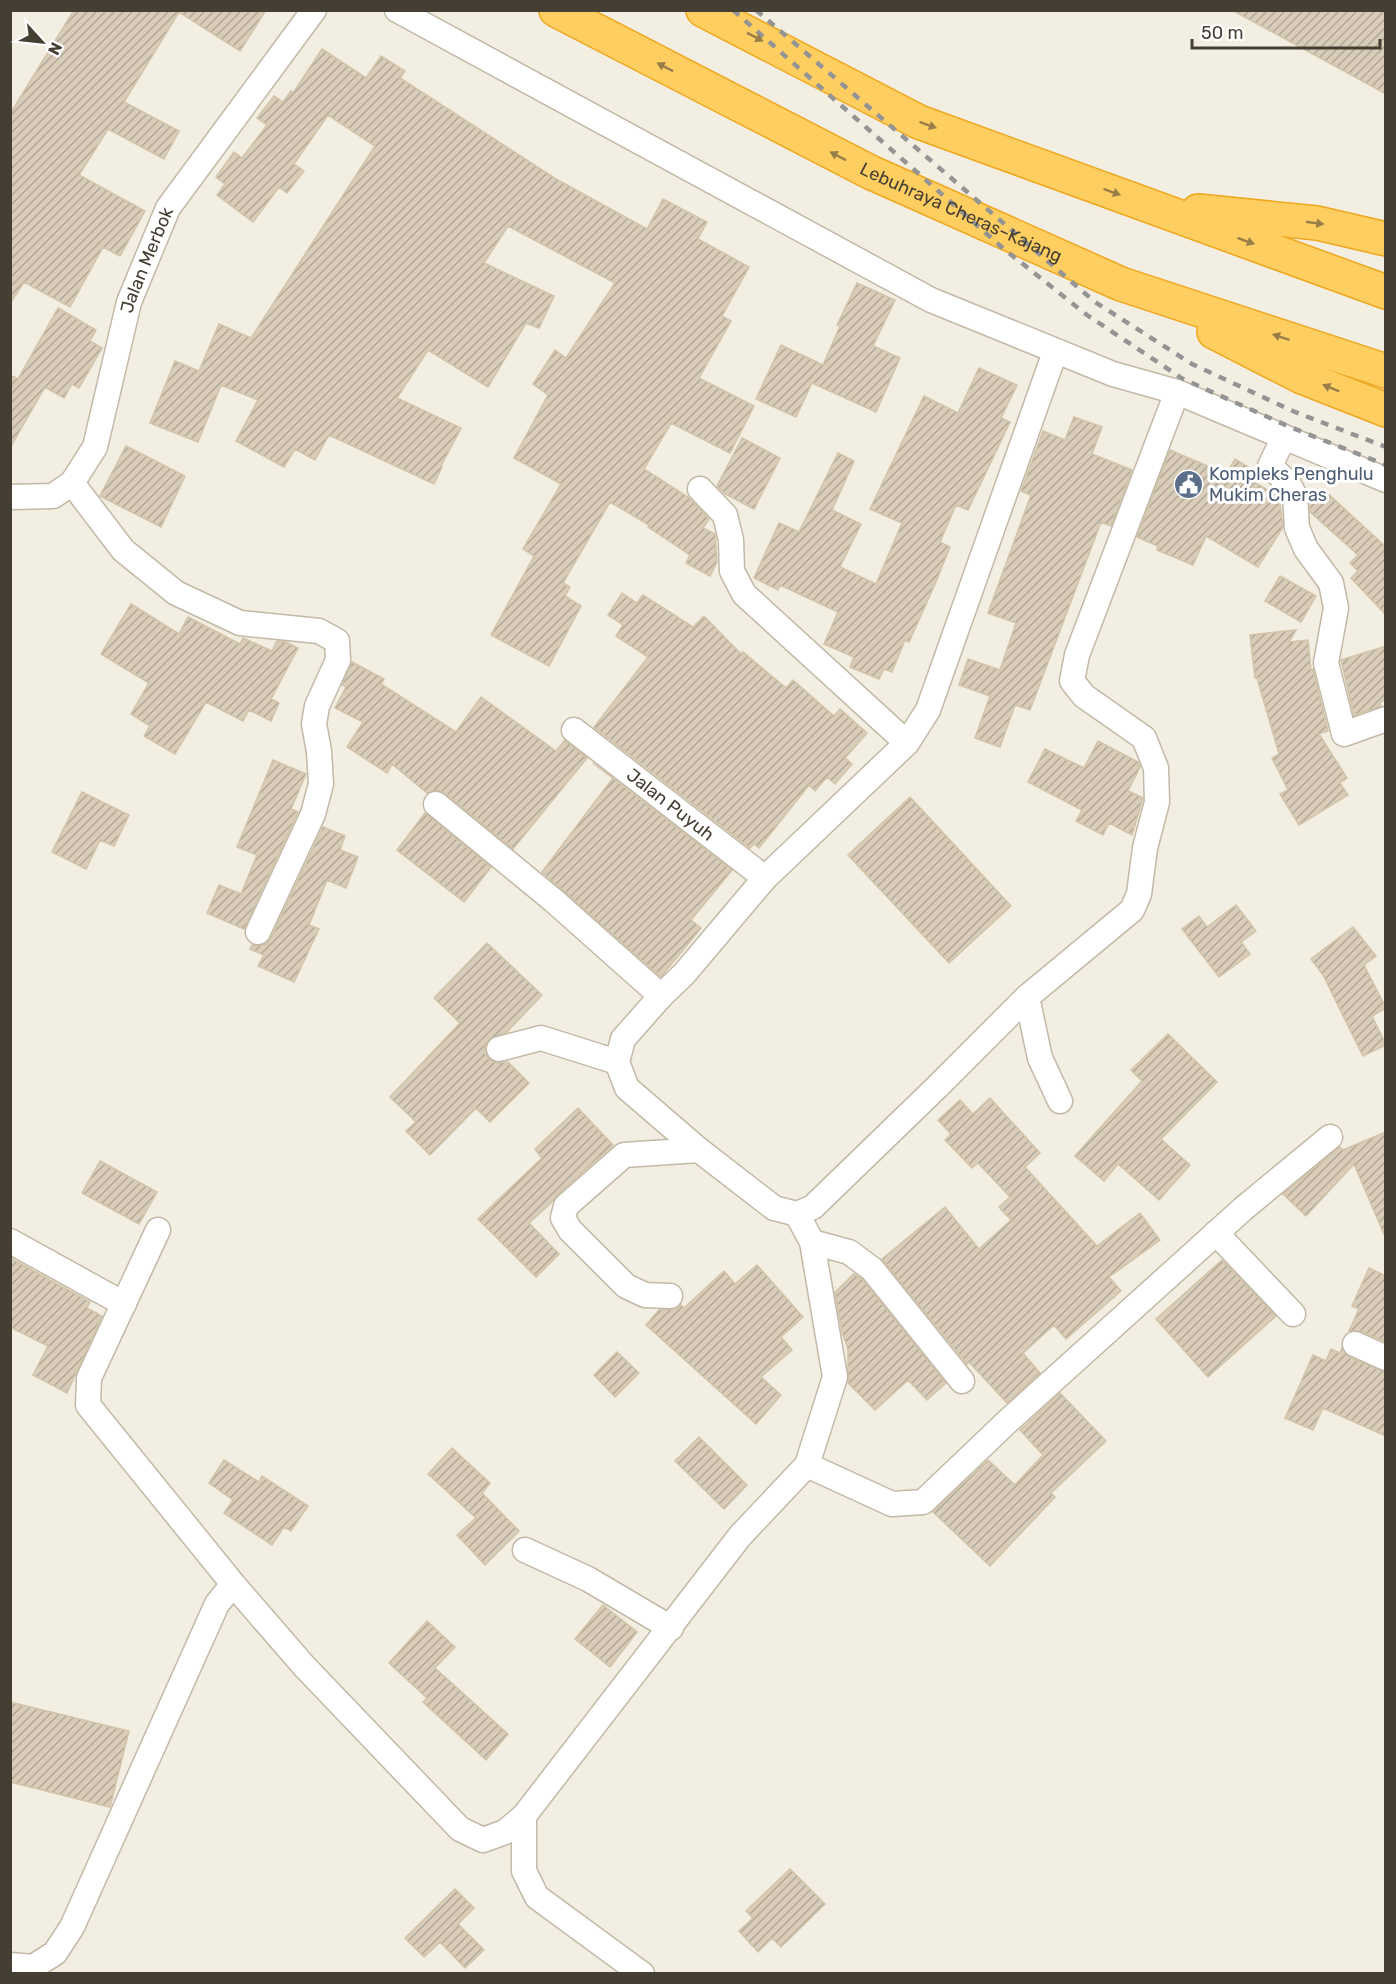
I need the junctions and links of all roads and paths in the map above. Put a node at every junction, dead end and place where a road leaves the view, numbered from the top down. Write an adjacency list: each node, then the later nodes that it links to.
1 (314, 10): 15 (street, Jalan Merbok)
2 (396, 10): 9 (street)
3 (556, 10): 7 (highway, Lebuhraya Cheras–Kajang, one-way to 3)
4 (702, 10): 5 (highway, one-way to 5)
5 (1152, 207): 6 (highway, one-way to 6); 8 (highway, one-way to 8)
6 (1386, 239)
7 (1121, 284): 10 (highway, Lebuhraya Cheras–Kajang, one-way to 7); 12 (highway, one-way to 7)
8 (1386, 292)
9 (1055, 352): 11 (street); 20 (street)
10 (1386, 371)
11 (1177, 392): 13 (street); 25 (street)
12 (1386, 410)
13 (1284, 437): 14 (street); 18 (street)
14 (1386, 480)
15 (72, 483): 17 (street); 23 (street)
16 (700, 489): 20 (street)
17 (10, 497)
18 (1386, 719)
19 (574, 730): 22 (street, Jalan Puyuh)
20 (907, 743): 22 (street)
21 (436, 804): 24 (street)
22 (765, 878): 24 (street)
23 (258, 932)
24 (661, 996): 27 (street)
25 (1027, 997): 28 (street); 31 (street)
26 (500, 1048): 27 (street)
27 (617, 1062): 30 (street)
28 (1060, 1101)
29 (1330, 1137): 33 (street)
30 (699, 1150): 31 (street); 36 (street)
31 (797, 1214): 35 (street)
32 (158, 1230): 37 (street)
33 (1216, 1233): 38 (street); 42 (street)
34 (10, 1241): 37 (street)
35 (812, 1242): 41 (street); 42 (street)
36 (670, 1296)
37 (124, 1304): 44 (street)
38 (1293, 1314)
39 (1355, 1344): 40 (street)
40 (1386, 1358)
41 (962, 1381)
42 (807, 1465): 45 (street)
43 (525, 1550): 45 (street)
44 (233, 1584): 46 (street); 47 (street)
45 (671, 1628): 46 (street)
46 (524, 1816): 48 (street)
47 (10, 1965)
48 (642, 1974)

